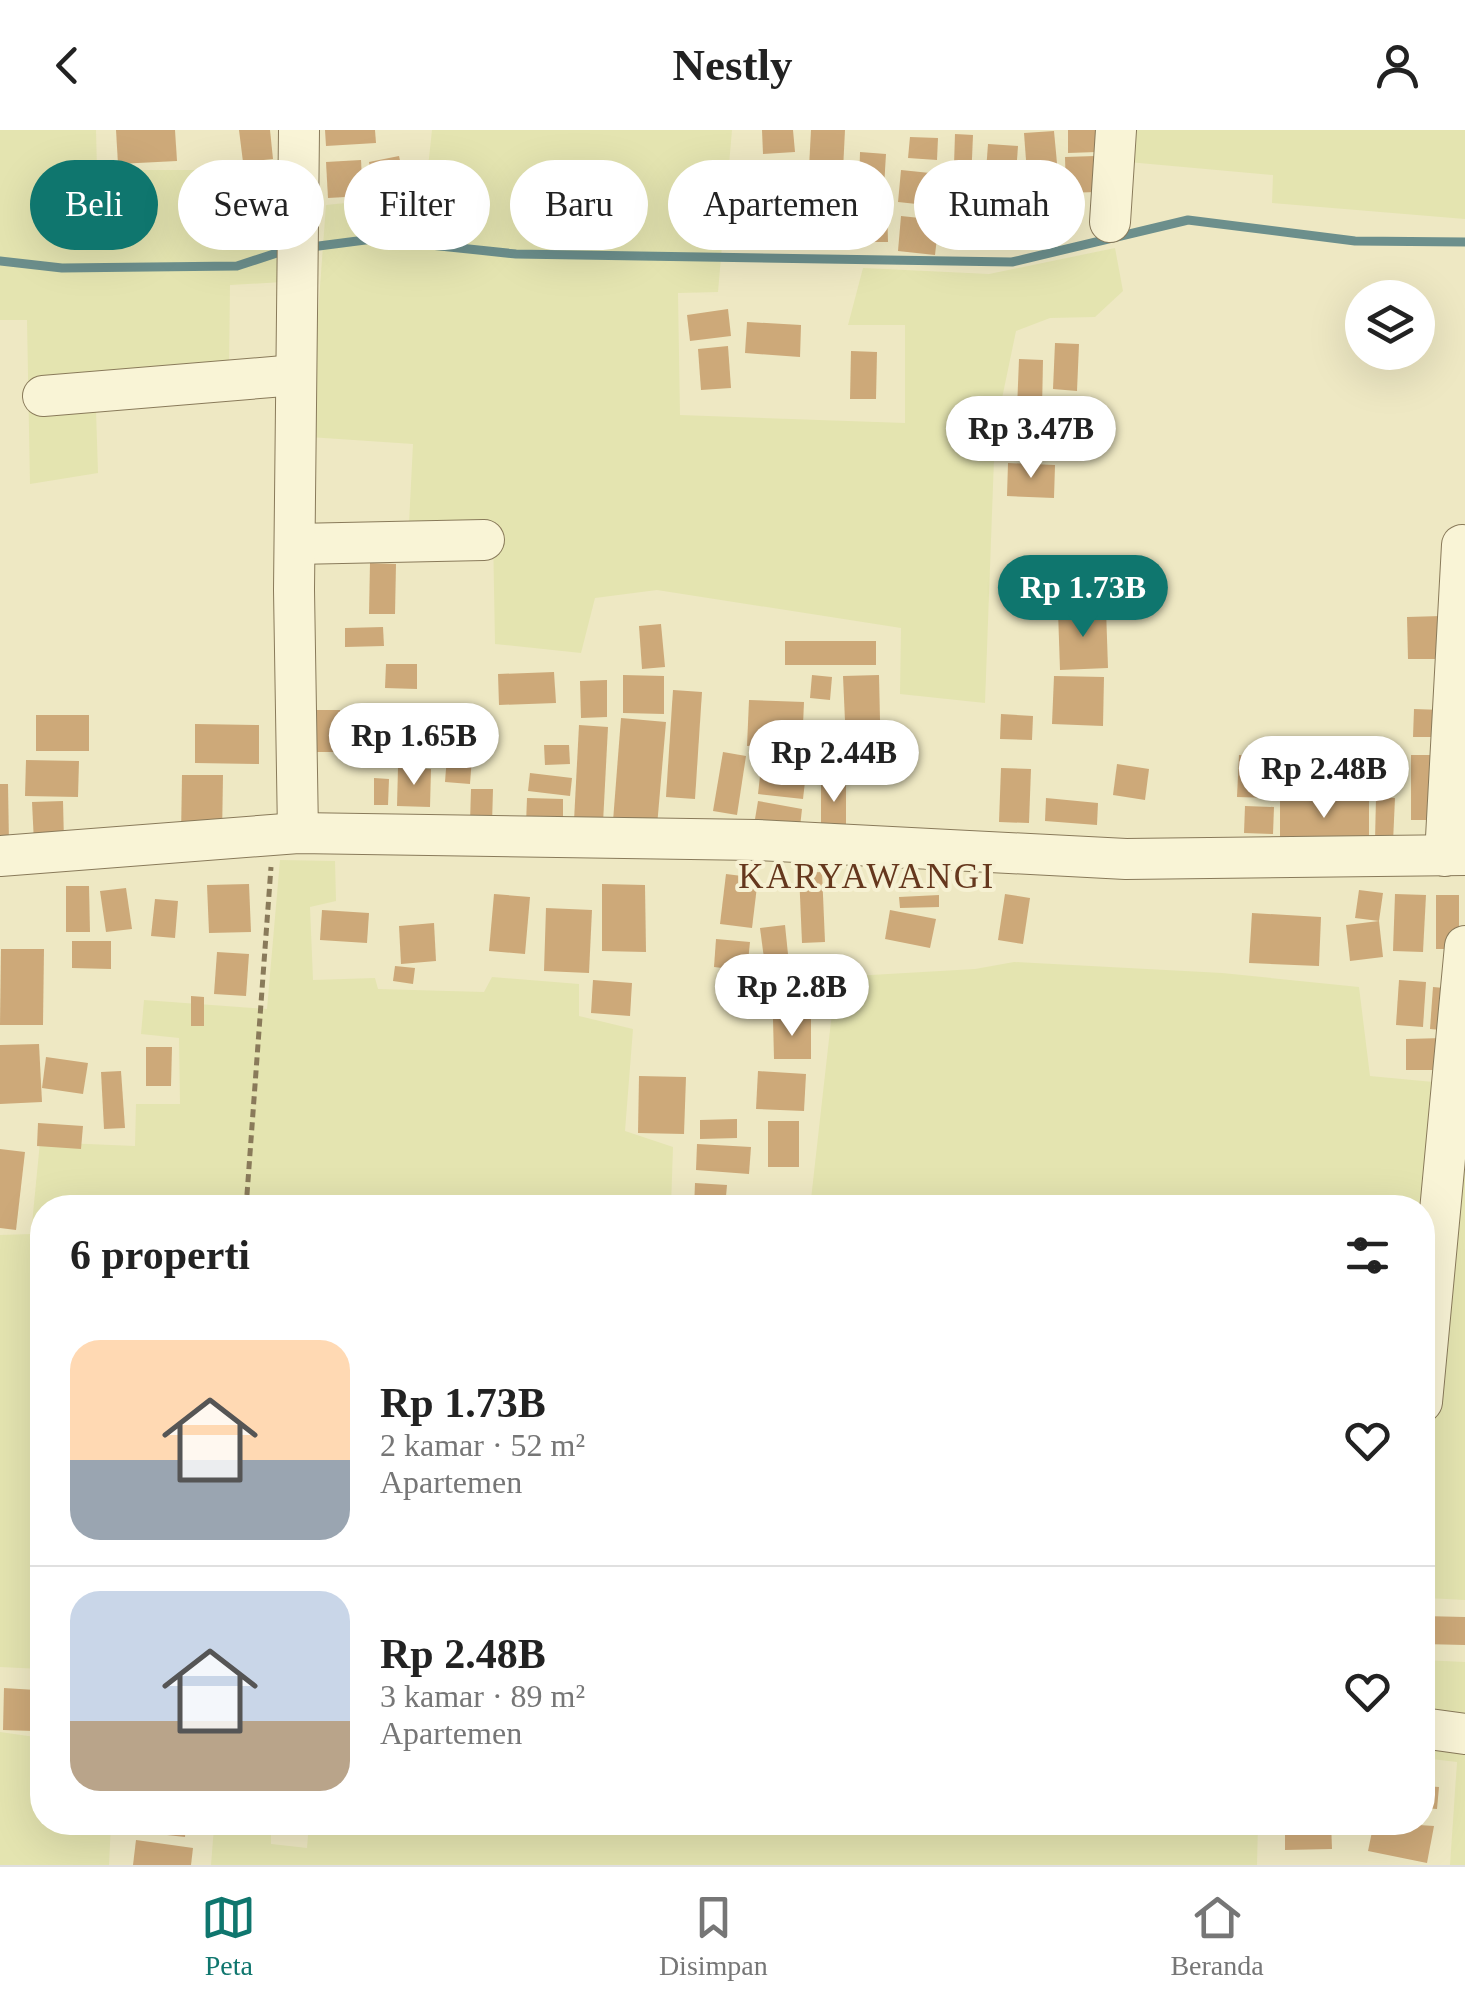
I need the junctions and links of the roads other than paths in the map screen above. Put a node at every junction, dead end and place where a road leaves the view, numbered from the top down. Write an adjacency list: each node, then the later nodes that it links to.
1 (298, 130): 4 (street)
2 (1116, 130): 3 (street)
3 (1110, 222)
4 (296, 375): 5 (street); 7 (street)
5 (43, 396)
6 (484, 540): 7 (street)
7 (295, 544): 9 (street)
8 (1462, 545): 11 (street)
9 (284, 834): 10 (street); 11 (street)
10 (0, 856)
11 (1455, 856)
12 (1465, 946): 13 (street)
13 (1435, 1264)
14 (1435, 1730): 15 (street)
15 (1465, 1734)

